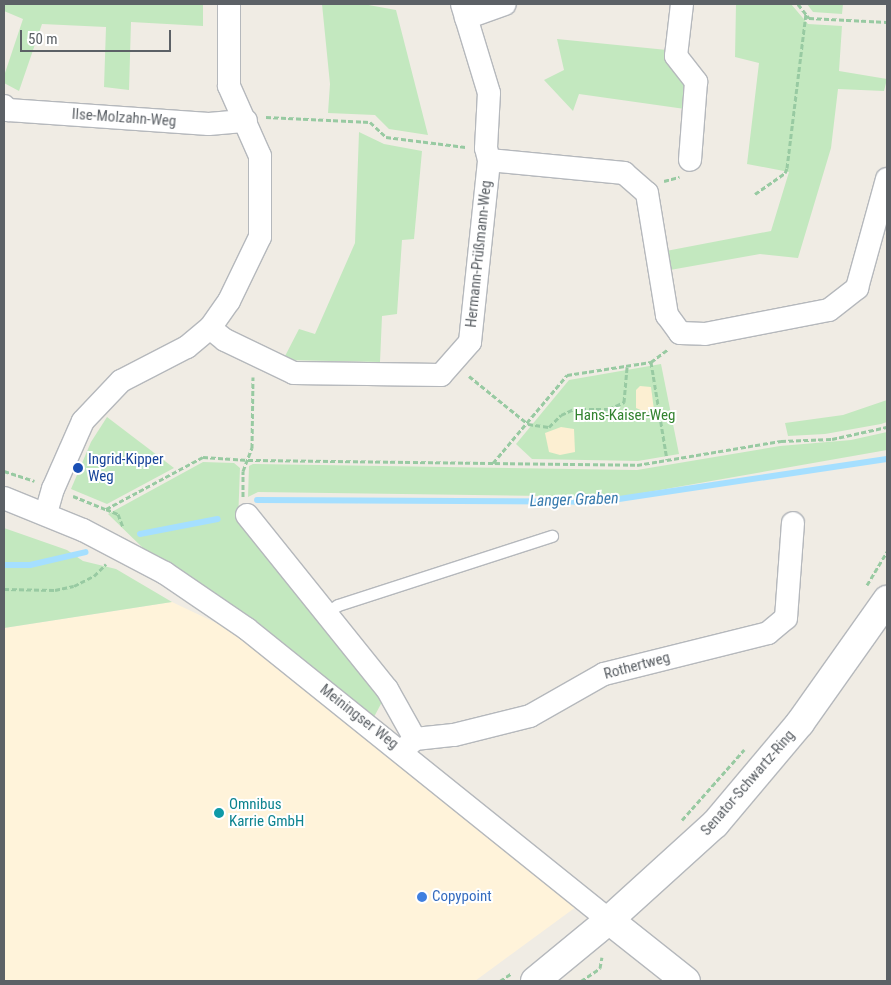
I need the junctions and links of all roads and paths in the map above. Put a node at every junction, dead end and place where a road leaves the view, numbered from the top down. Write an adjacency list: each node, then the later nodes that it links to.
1 (229, 4): 9 (street)
2 (505, 4): 5 (street)
3 (682, 4): 11 (street)
4 (798, 4): 6 (path)
5 (464, 11): 10 (street, Hermann-Prüßmann-Weg)
6 (806, 13): 7 (path); 14 (path)
7 (887, 22)
8 (5, 113): 9 (street, Ilse-Molzahn-Weg)
9 (246, 121): 10 (path); 15 (street)
10 (488, 154): 13 (street); 19 (street, Hermann-Prüßmann-Weg)
11 (690, 160): 13 (path)
12 (887, 179): 16 (street)
13 (647, 193): 16 (street)
14 (755, 194)
15 (210, 328): 17 (street, Hermann-Prüßmann-Weg); 27 (street)
16 (680, 333): 18 (path)
17 (258, 354): 19 (street, Hermann-Prüßmann-Weg); 23 (path)
18 (651, 362): 20 (path); 24 (path)
19 (453, 363): 21 (path)
20 (627, 366): 21 (path); 21 (path)
21 (528, 424): 25 (path)
22 (887, 427): 24 (path)
23 (248, 460): 25 (path); 29 (path); 30 (path)
24 (667, 460): 25 (path)
25 (492, 464)
26 (4, 471): 27 (path)
27 (53, 489): 30 (path); 31 (street)
28 (4, 498): 31 (street, Meiningser Weg)
29 (245, 504): 38 (street, Meiningser Weg)
30 (106, 509): 34 (path)
31 (46, 513): 34 (street, Meiningser Weg)
32 (793, 523): 40 (street, Rothertweg)
33 (552, 536): 38 (lane)
34 (116, 548): 36 (path); 40 (street, Meiningser Weg)
35 (887, 552): 37 (path)
36 (4, 589)
37 (875, 596): 42 (main road, Senator-Schwartz-Ring)
38 (326, 613): 40 (street, Meiningser Weg)
39 (751, 742): 41 (path)
40 (409, 745): 42 (street, Meiningser Weg)
41 (679, 823)
42 (609, 920): 44 (main road, Senator-Schwartz-Ring); 46 (main road, Meiningser Weg)
43 (600, 968): 45 (path)
44 (535, 981)
45 (581, 981)
46 (686, 981)

